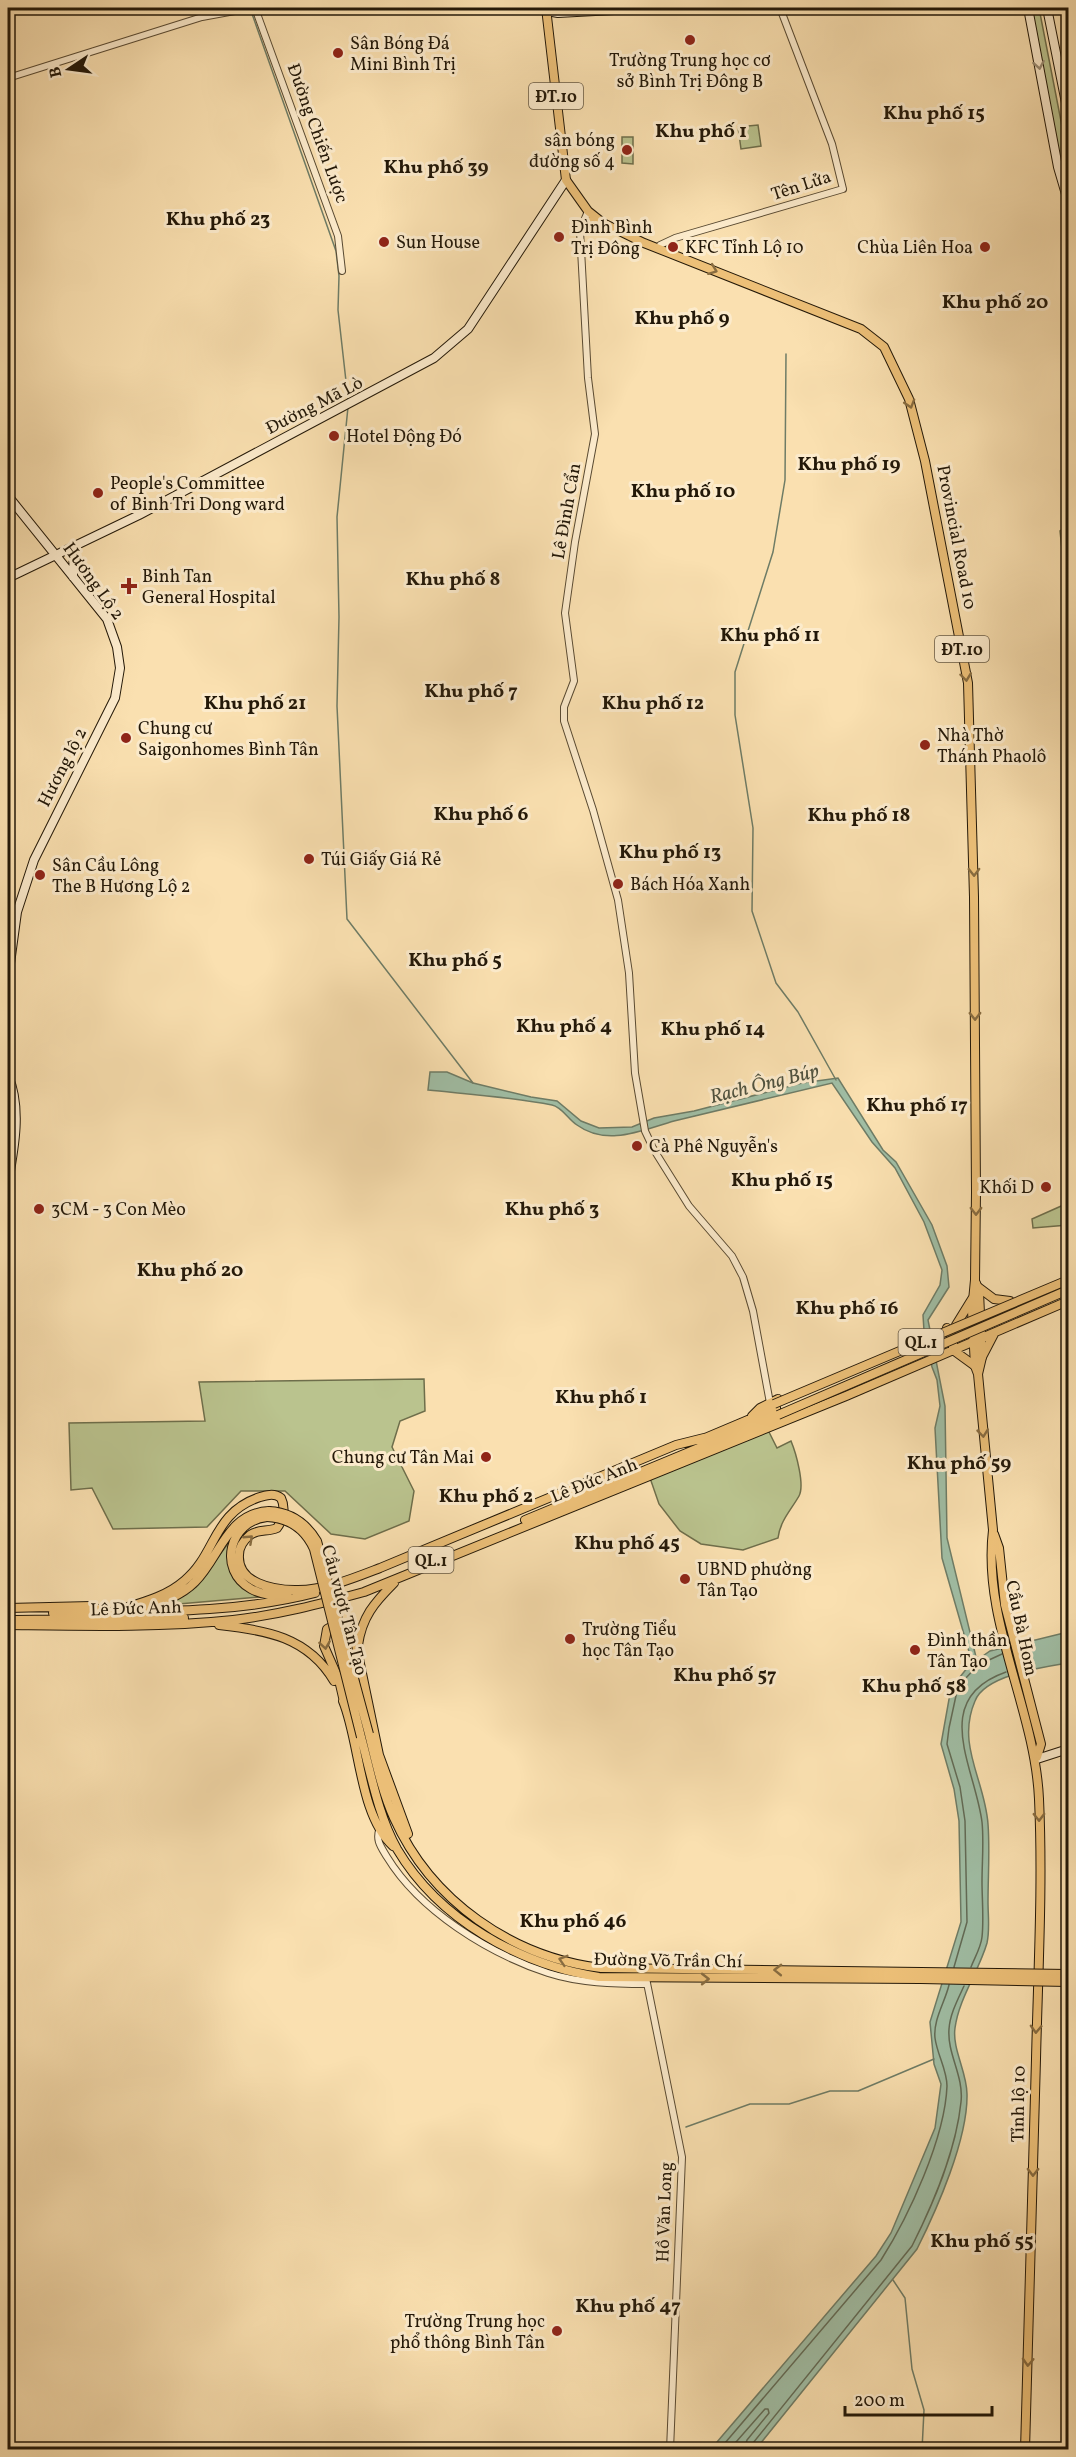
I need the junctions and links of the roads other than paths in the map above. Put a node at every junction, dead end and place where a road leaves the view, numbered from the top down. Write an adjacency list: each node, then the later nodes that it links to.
1 (254, 8): 10 (street); 18 (street, Đường Chiến Lược)
2 (447, 8): 9 (street)
3 (536, 8): 9 (street)
4 (651, 8): 8 (main road)
5 (780, 8): 17 (street, Tên Lửa)
6 (1028, 8): 13 (main road, one-way to 13)
7 (1047, 8): 11 (main road)
8 (550, 9): 9 (street); 12 (main road, Provincial Road 10 / ĐT.10)
9 (529, 11)
10 (8, 78)
11 (1068, 113)
12 (566, 180): 14 (main road, Provincial Road 10 / ĐT.10); 20 (main road, Đường Mã Lò)
13 (1068, 201)
14 (588, 211): 15 (main road, Provincial Road 10 / ĐT.10); 16 (street, Lê Đình Cẩn)
15 (599, 220): 16 (main road); 17 (main road, Provincial Road 10 / ĐT.10)
16 (584, 222): 45 (street, Lê Đình Cẩn)
17 (659, 249): 30 (main road, Provincial Road 10 / ĐT.10, one-way to 30)
18 (342, 271)
19 (8, 496): 21 (main road, Hương Lộ 2)
20 (74, 548): 21 (main road, Đường Mã Lò); 22 (main road)
21 (57, 556): 22 (main road, Hương Lộ 2); 23 (main road, Đường Mã Lò)
22 (73, 577): 24 (main road, Hương Lộ 2)
23 (8, 578)
24 (115, 698): 25 (main road, Hương lộ 2)
25 (8, 978)
26 (8, 1076): 27 (main road)
27 (8, 1182)
28 (1068, 1278): 29 (main road, QL.1); 45 (main road, QL.1, bridge)
29 (1055, 1282): 33 (main road); 34 (main road, QL.1)
30 (977, 1284): 32 (main road, Provincial Road 10 / ĐT.10); 34 (main road); 35 (main road, Provincial Road 10 / ĐT.10)
31 (1068, 1288): 45 (main road, QL.1, bridge)
32 (972, 1299): 35 (main road, Provincial Road 10 / ĐT.10); 37 (main road)
33 (1067, 1300): 36 (main road, Lê Đức Anh / QL.1); 45 (main road, QL.1, bridge)
34 (1012, 1301): 35 (main road, QL.1); 36 (main road)
35 (976, 1316): 37 (main road, QL.1); 39 (main road, ĐT.10)
36 (1022, 1322): 38 (main road, Lê Đức Anh / QL.1)
37 (951, 1326): 40 (main road, QL.1, bridge); 41 (main road)
38 (994, 1334): 39 (main road, Lê Đức Anh / QL.1); 42 (main road)
39 (977, 1341): 41 (main road, Lê Đức Anh / QL.1); 42 (main road, ĐT.10); 44 (main road, ĐT.10)
40 (902, 1347): 43 (main road); 45 (main road, Lê Đức Anh / QL.1)
41 (953, 1350): 43 (main road, Lê Đức Anh / QL.1); 44 (main road)
42 (982, 1357): 44 (main road, ĐT.10)
43 (908, 1370): 45 (main road, Lê Đức Anh / QL.1)
44 (976, 1370): 67 (main road, Cầu Bà Hom / ĐT.10, one-way to 67)
45 (773, 1413): 46 (main road, Lê Đức Anh / QL.1); 47 (main road, Lê Đức Anh / QL.1); 50 (main road, Lê Đức Anh / QL.1)
46 (726, 1437): 47 (main road); 61 (main road, Lê Đức Anh / QL.1)
47 (704, 1453): 51 (main road, Lê Đức Anh / QL.1)
48 (268, 1514): 49 (main road); 55 (main road); 66 (main road, bridge)
49 (234, 1570): 52 (main road); 53 (main road)
50 (381, 1570): 52 (main road, Lê Đức Anh / QL.1); 53 (main road, Lê Đức Anh / QL.1)
51 (397, 1580): 62 (main road, Lê Đức Anh / QL.1); 64 (main road)
52 (260, 1584): 56 (main road, Lê Đức Anh / QL.1, one-way to 56)
53 (299, 1597): 55 (main road, Lê Đức Anh / QL.1)
54 (8, 1608): 56 (main road, Lê Đức Anh / QL.1)
55 (133, 1611): 56 (main road, Lê Đức Anh / QL.1)
56 (109, 1612): 58 (main road, Lê Đức Anh / QL.1)
57 (8, 1614): 59 (main road, QL.1)
58 (83, 1616): 59 (main road, Lê Đức Anh / QL.1); 61 (main road, Lê Đức Anh / QL.1)
59 (34, 1617): 60 (main road, QL.1)
60 (8, 1620)
61 (185, 1620): 62 (main road); 62 (main road, Lê Đức Anh / QL.1); 63 (main road, Lê Đức Anh / QL.1)
62 (205, 1622): 65 (main road)
63 (8, 1625)
64 (357, 1649): 65 (main road, one-way to 65); 72 (main road)
65 (345, 1706): 70 (main road)
66 (365, 1736): 71 (main road, Đường Võ Trần Chí); 72 (main road, Đường Võ Trần Chí)
67 (1038, 1746): 69 (main road, Tỉnh lộ 10 / ĐT.10)
68 (1068, 1749): 69 (main road)
69 (1036, 1759): 79 (main road, Tỉnh lộ 10 / ĐT.10, one-way to 79)
70 (380, 1828): 71 (main road); 76 (street)
71 (398, 1850): 76 (main road, Đường Võ Trần Chí)
72 (429, 1875): 73 (main road, Đường Võ Trần Chí, one-way to 72)
73 (644, 1968): 75 (main road, Đường Võ Trần Chí, one-way to 73); 76 (main road)
74 (1068, 1974): 75 (main road, bridge)
75 (921, 1975): 76 (main road, Đường Võ Trần Chí, one-way to 75); 77 (main road, bridge)
76 (647, 1981): 78 (street, Hồ Văn Long)
77 (1068, 1982)
78 (670, 2450)
79 (1025, 2450)

